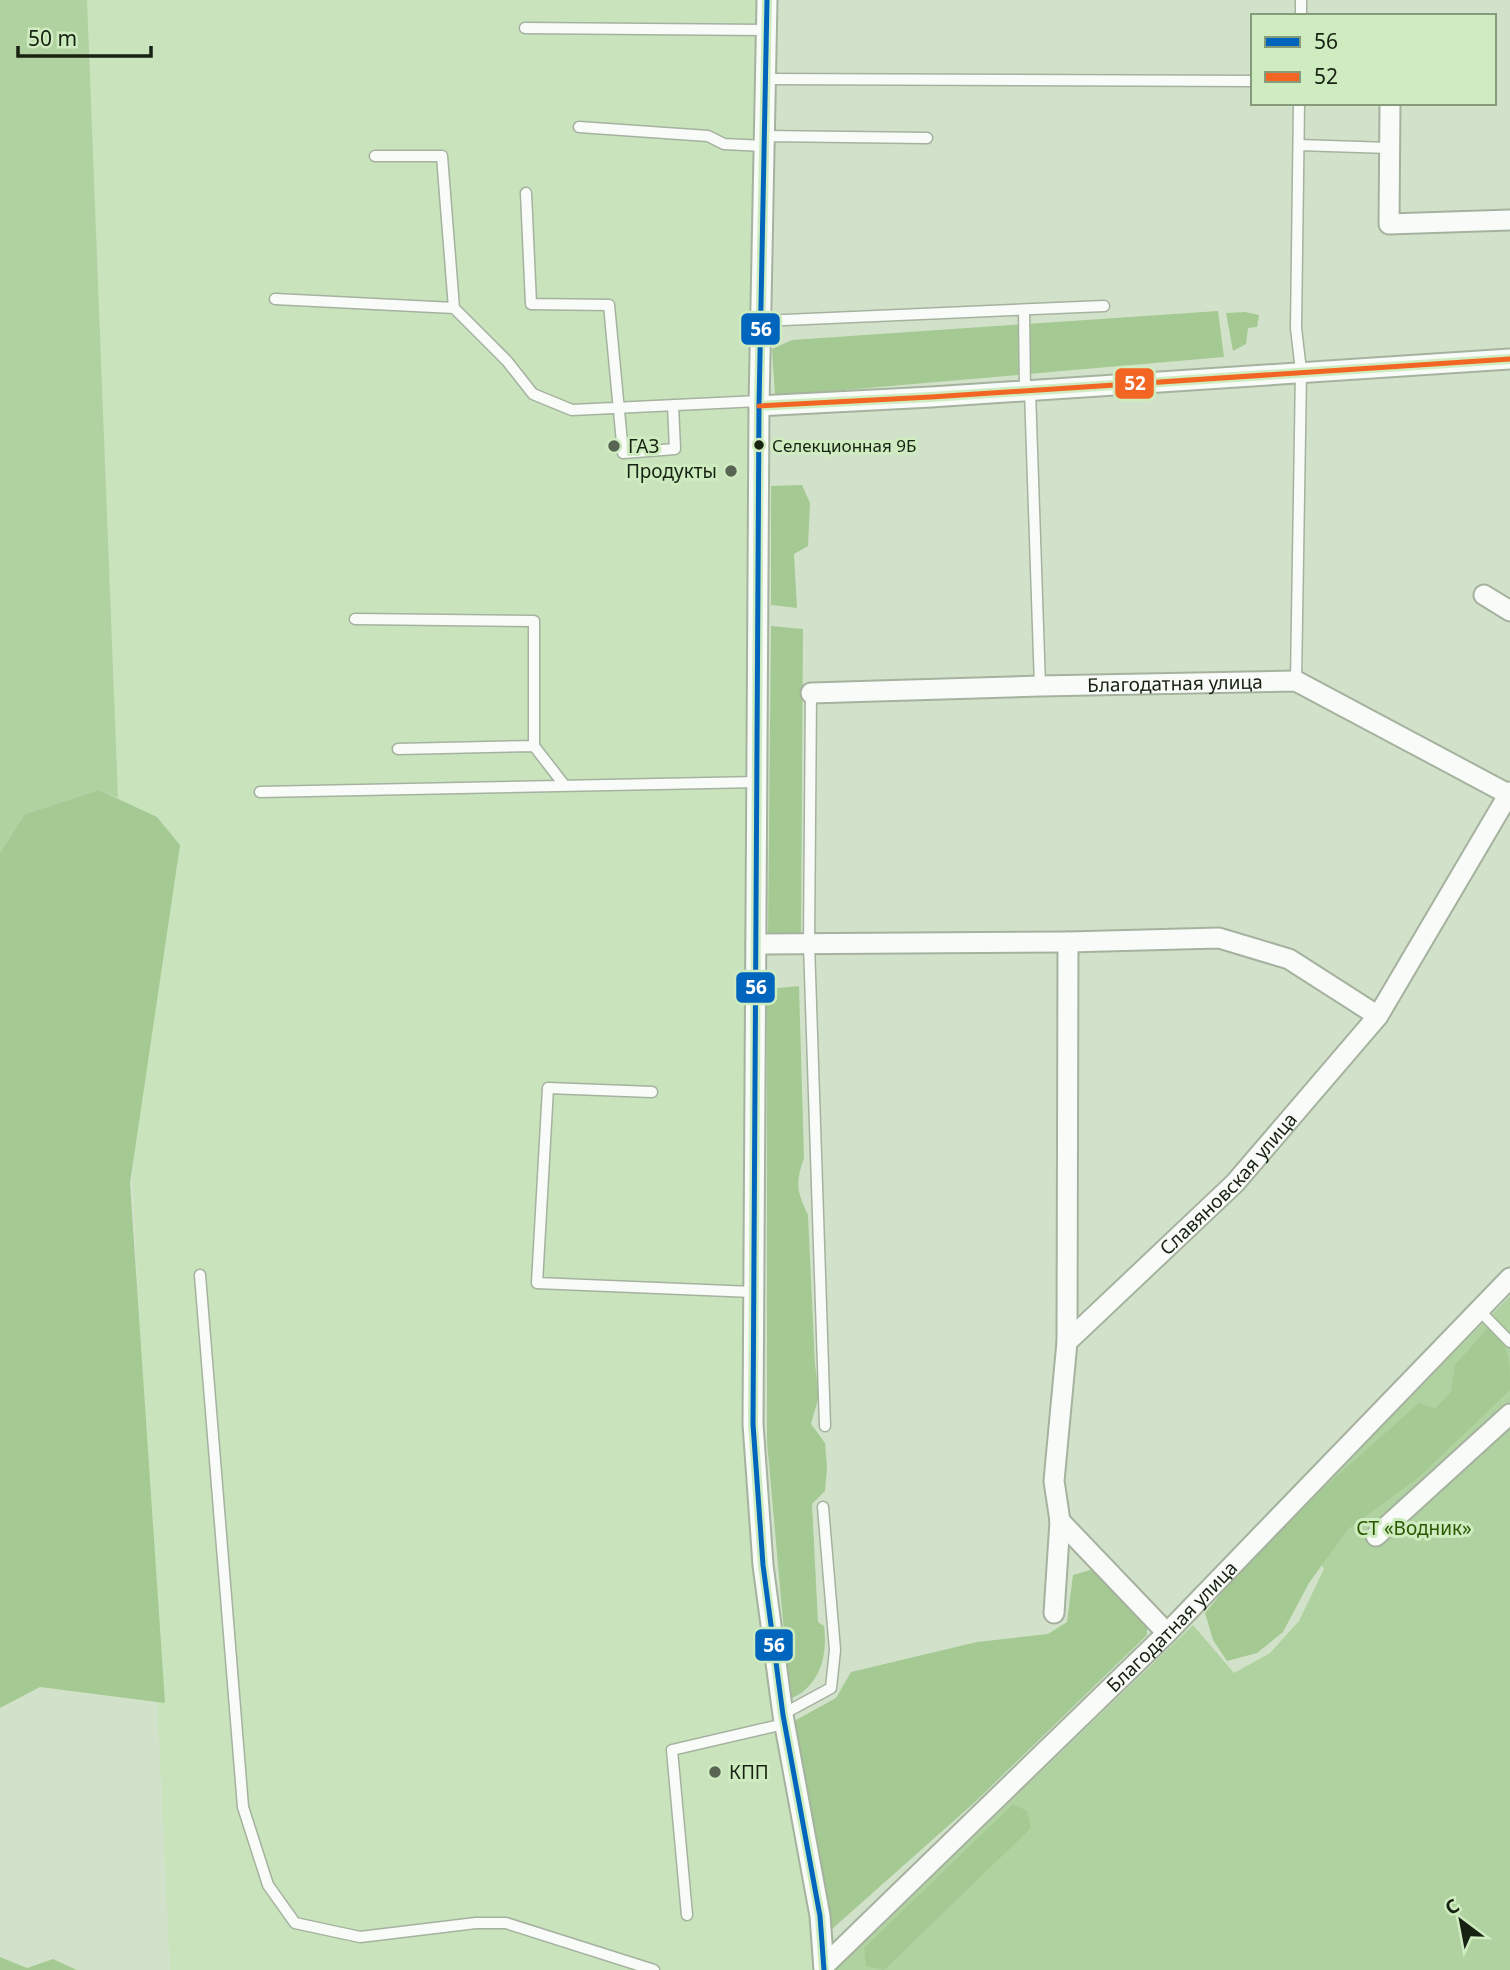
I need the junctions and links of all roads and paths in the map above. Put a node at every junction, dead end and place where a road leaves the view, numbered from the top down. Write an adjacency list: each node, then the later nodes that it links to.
1 (767, 0): 3 (street)
2 (525, 28): 3 (lane)
3 (766, 30): 4 (street)
4 (766, 79): 5 (lane); 10 (street)
5 (1251, 81)
6 (1299, 105): 11 (lane)
7 (1390, 105): 12 (street)
8 (579, 127): 10 (lane)
9 (927, 138): 10 (lane)
10 (765, 141): 20 (street)
11 (1299, 145): 12 (lane); 22 (lane)
12 (1390, 148): 15 (street)
13 (375, 156): 18 (lane)
14 (526, 193): 26 (lane)
15 (1510, 219)
16 (275, 299): 18 (lane)
17 (1104, 306): 19 (lane)
18 (454, 308): 26 (lane)
19 (1024, 310): 20 (lane); 23 (lane)
20 (761, 321): 24 (street)
21 (1510, 359): 22 (street)
22 (1301, 371): 23 (street); 30 (lane)
23 (1027, 391): 24 (street); 31 (lane)
24 (759, 403): 25 (lane); 35 (street)
25 (673, 405): 26 (lane); 26 (lane)
26 (620, 407)
27 (1484, 595): 28 (street)
28 (1510, 611)
29 (355, 619): 33 (lane)
30 (1296, 681): 31 (street, Благодатная улица); 38 (street, Благодатная улица)
31 (1040, 686): 32 (street, Благодатная улица)
32 (811, 693): 41 (lane)
33 (534, 746): 34 (lane); 36 (lane)
34 (398, 749)
35 (758, 782): 36 (lane); 40 (street)
36 (565, 786): 37 (lane)
37 (260, 792)
38 (1510, 794): 42 (street, Славяновская улица)
39 (1068, 942): 41 (street); 42 (street); 48 (street)
40 (756, 944): 41 (street); 46 (street)
41 (809, 944): 51 (lane)
42 (1378, 1016): 48 (street, Славяновская улица)
43 (652, 1092): 46 (lane)
44 (200, 1275): 60 (lane)
45 (1510, 1278): 47 (street, Благодатная улица)
46 (753, 1292): 57 (street)
47 (1479, 1310): 49 (lane); 56 (street, Благодатная улица)
48 (1067, 1342): 53 (street)
49 (1510, 1342)
50 (1510, 1414): 54 (street)
51 (825, 1426)
52 (823, 1507): 57 (lane)
53 (1060, 1521): 55 (street); 56 (street)
54 (1376, 1536)
55 (1054, 1614)
56 (1167, 1633): 59 (street, Благодатная улица)
57 (783, 1719): 58 (lane); 59 (street)
58 (687, 1915)
59 (824, 1968)
60 (654, 1970)

